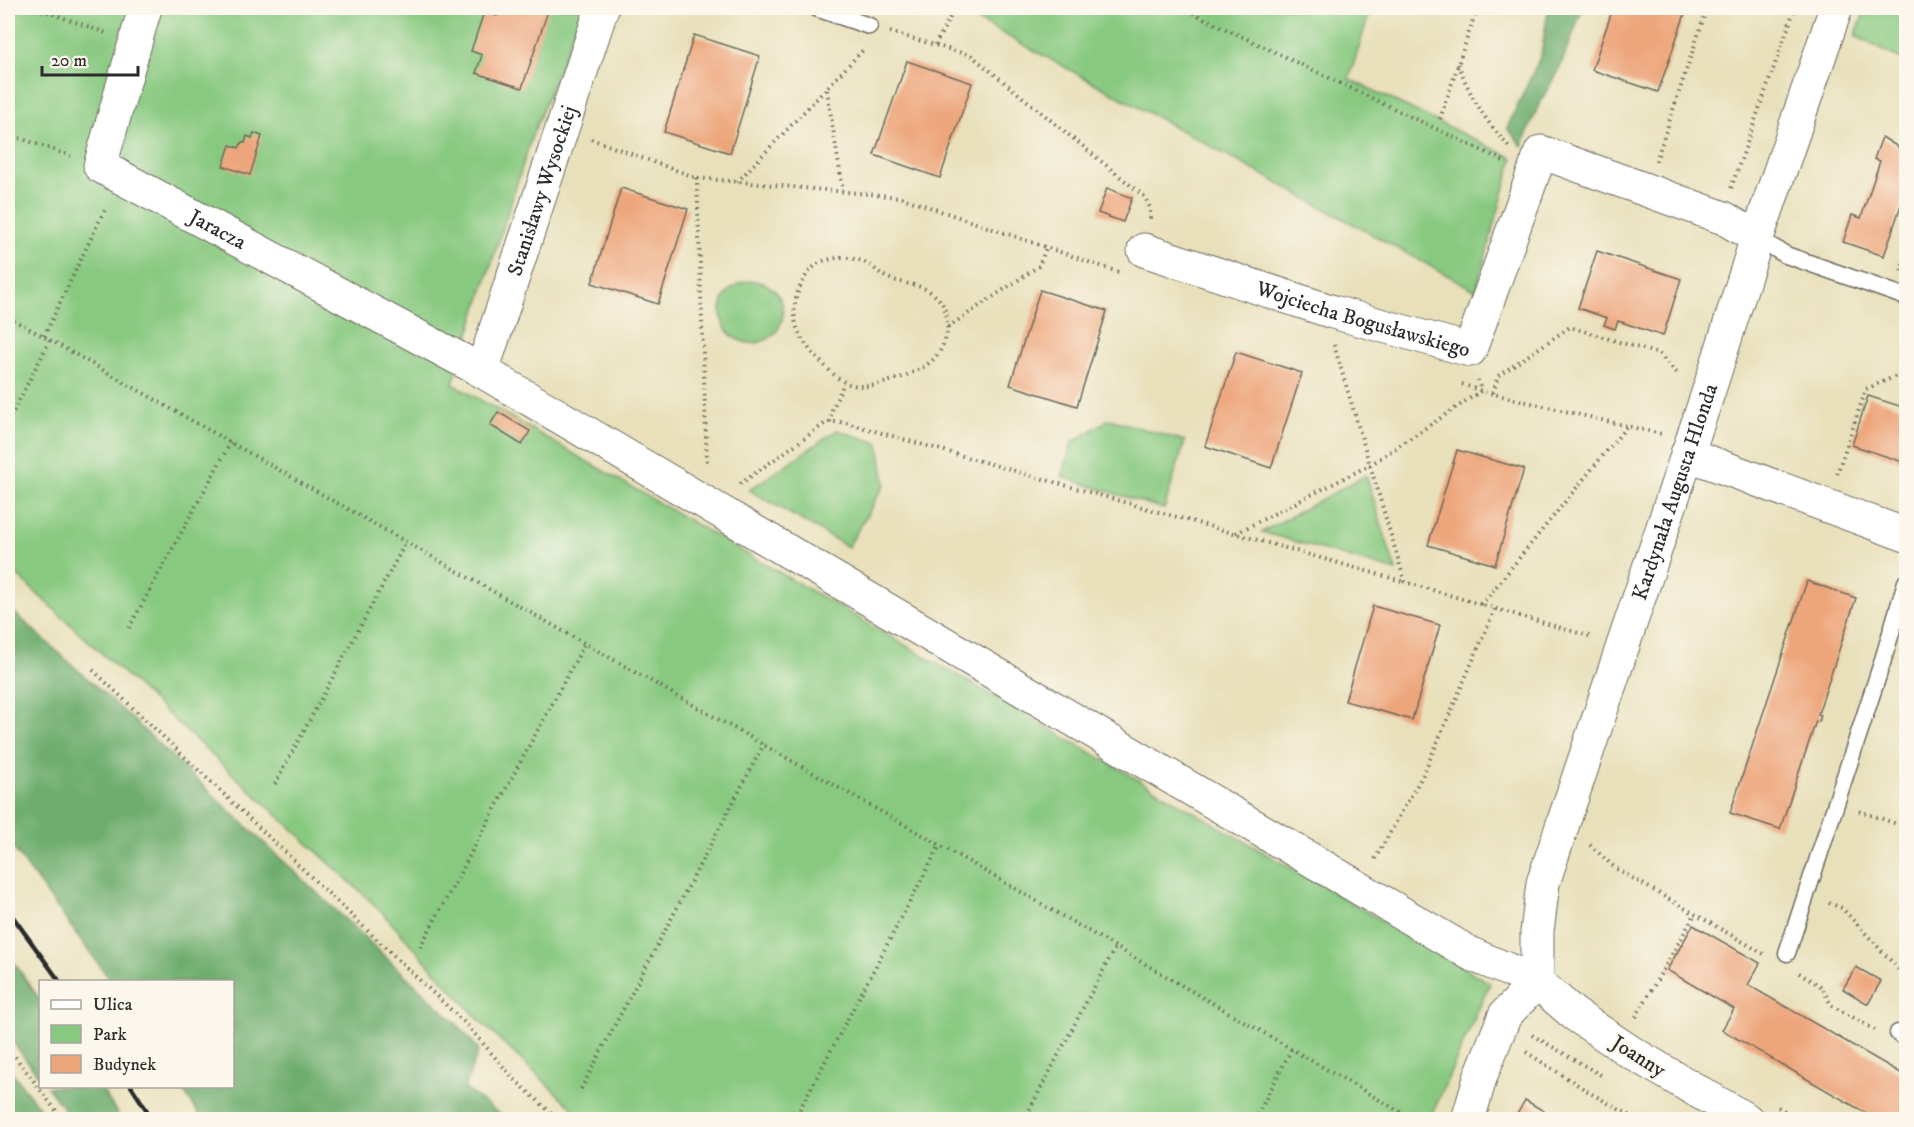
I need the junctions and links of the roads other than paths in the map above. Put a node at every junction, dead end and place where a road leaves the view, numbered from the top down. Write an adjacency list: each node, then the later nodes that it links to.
1 (145, 8): 9 (street, Jaracza)
2 (602, 8): 9 (street, Stanisławy Wysockiej)
3 (816, 8): 5 (lane)
4 (1836, 8): 6 (street, Kardynała Augusta Hlonda)
5 (869, 26)
6 (1757, 238): 7 (street, Wojciecha Bogusławskiego); 8 (lane); 10 (street, Kardynała Augusta Hlonda)
7 (1144, 250)
8 (1906, 297)
9 (482, 371): 14 (street, Jaracza)
10 (1676, 444): 11 (street); 14 (street, Kardynała Augusta Hlonda)
11 (1906, 535)
12 (1906, 582): 13 (lane)
13 (1787, 953)
14 (1537, 982): 15 (street, Joanny); 16 (street)
15 (1761, 1112)
16 (1468, 1119)

